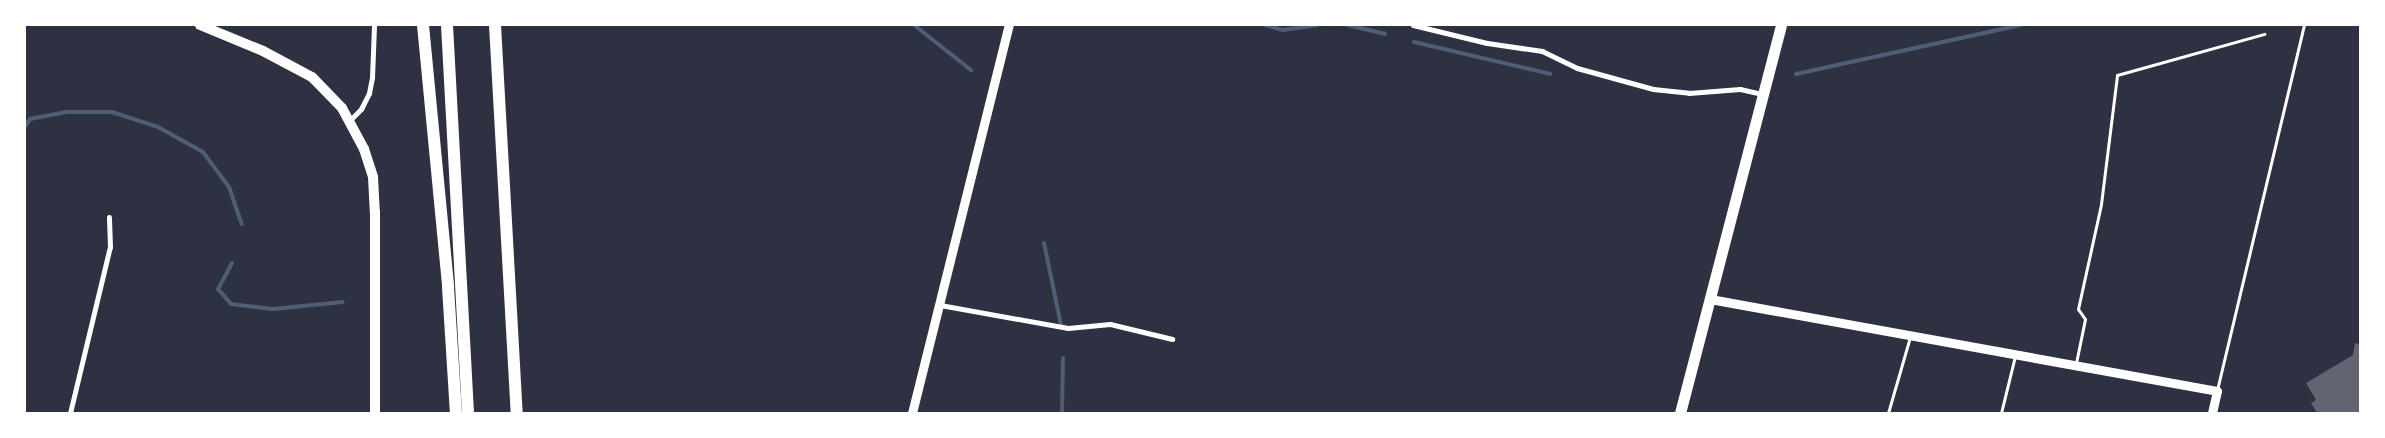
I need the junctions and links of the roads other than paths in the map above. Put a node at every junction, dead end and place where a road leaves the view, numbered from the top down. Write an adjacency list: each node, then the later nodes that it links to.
1 (200, 25): 12 (main road)
2 (374, 25): 12 (street)
3 (423, 25): 23 (highway)
4 (447, 25): 24 (highway)
5 (495, 25): 25 (highway)
6 (1009, 25): 15 (street)
7 (1413, 25): 11 (street)
8 (1781, 25): 11 (main road)
9 (2304, 25): 20 (lane)
10 (2264, 34): 19 (lane)
11 (1763, 94): 14 (main road)
12 (350, 120): 22 (main road)
13 (109, 217): 21 (street)
14 (1710, 299): 16 (street); 27 (main road)
15 (940, 305): 17 (street); 26 (street)
16 (1910, 337): 18 (street); 28 (lane)
17 (1172, 339)
18 (2015, 355): 19 (street); 29 (lane)
19 (2076, 366): 20 (street)
20 (2217, 391): 30 (street)
21 (70, 413)
22 (374, 413)
23 (456, 413)
24 (468, 413)
25 (517, 413)
26 (912, 413)
27 (1680, 413)
28 (1888, 413)
29 (2001, 413)
30 (2212, 413)

